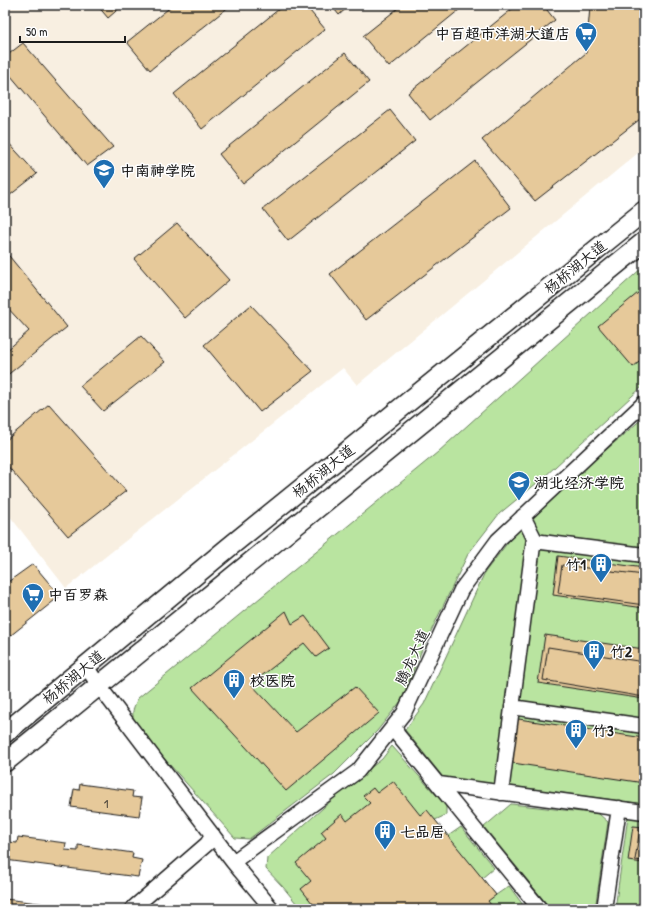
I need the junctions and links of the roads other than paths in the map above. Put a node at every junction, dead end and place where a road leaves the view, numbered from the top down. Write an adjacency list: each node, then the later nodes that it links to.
1 (644, 211): 7 (main road, 杨桥湖大道)
2 (644, 242): 8 (main road, 杨桥湖大道)
3 (644, 403): 4 (street, 腾龙大道)
4 (523, 516): 5 (street); 10 (street, 腾龙大道)
5 (534, 541): 6 (street); 9 (street)
6 (644, 555)
7 (86, 666): 8 (street); 12 (main road, 杨桥湖大道)
8 (99, 686): 13 (main road, 杨桥湖大道); 18 (street)
9 (512, 707): 11 (street); 15 (street)
10 (395, 725): 14 (street); 19 (street, 腾龙大道)
11 (644, 726)
12 (5, 733)
13 (5, 762)
14 (439, 784): 15 (street); 22 (street)
15 (500, 792): 16 (street)
16 (619, 808): 17 (street); 23 (street)
17 (644, 812)
18 (213, 836): 19 (street); 20 (street)
19 (233, 862): 21 (street)
20 (132, 909)
21 (272, 909)
22 (540, 909)
23 (604, 909)

